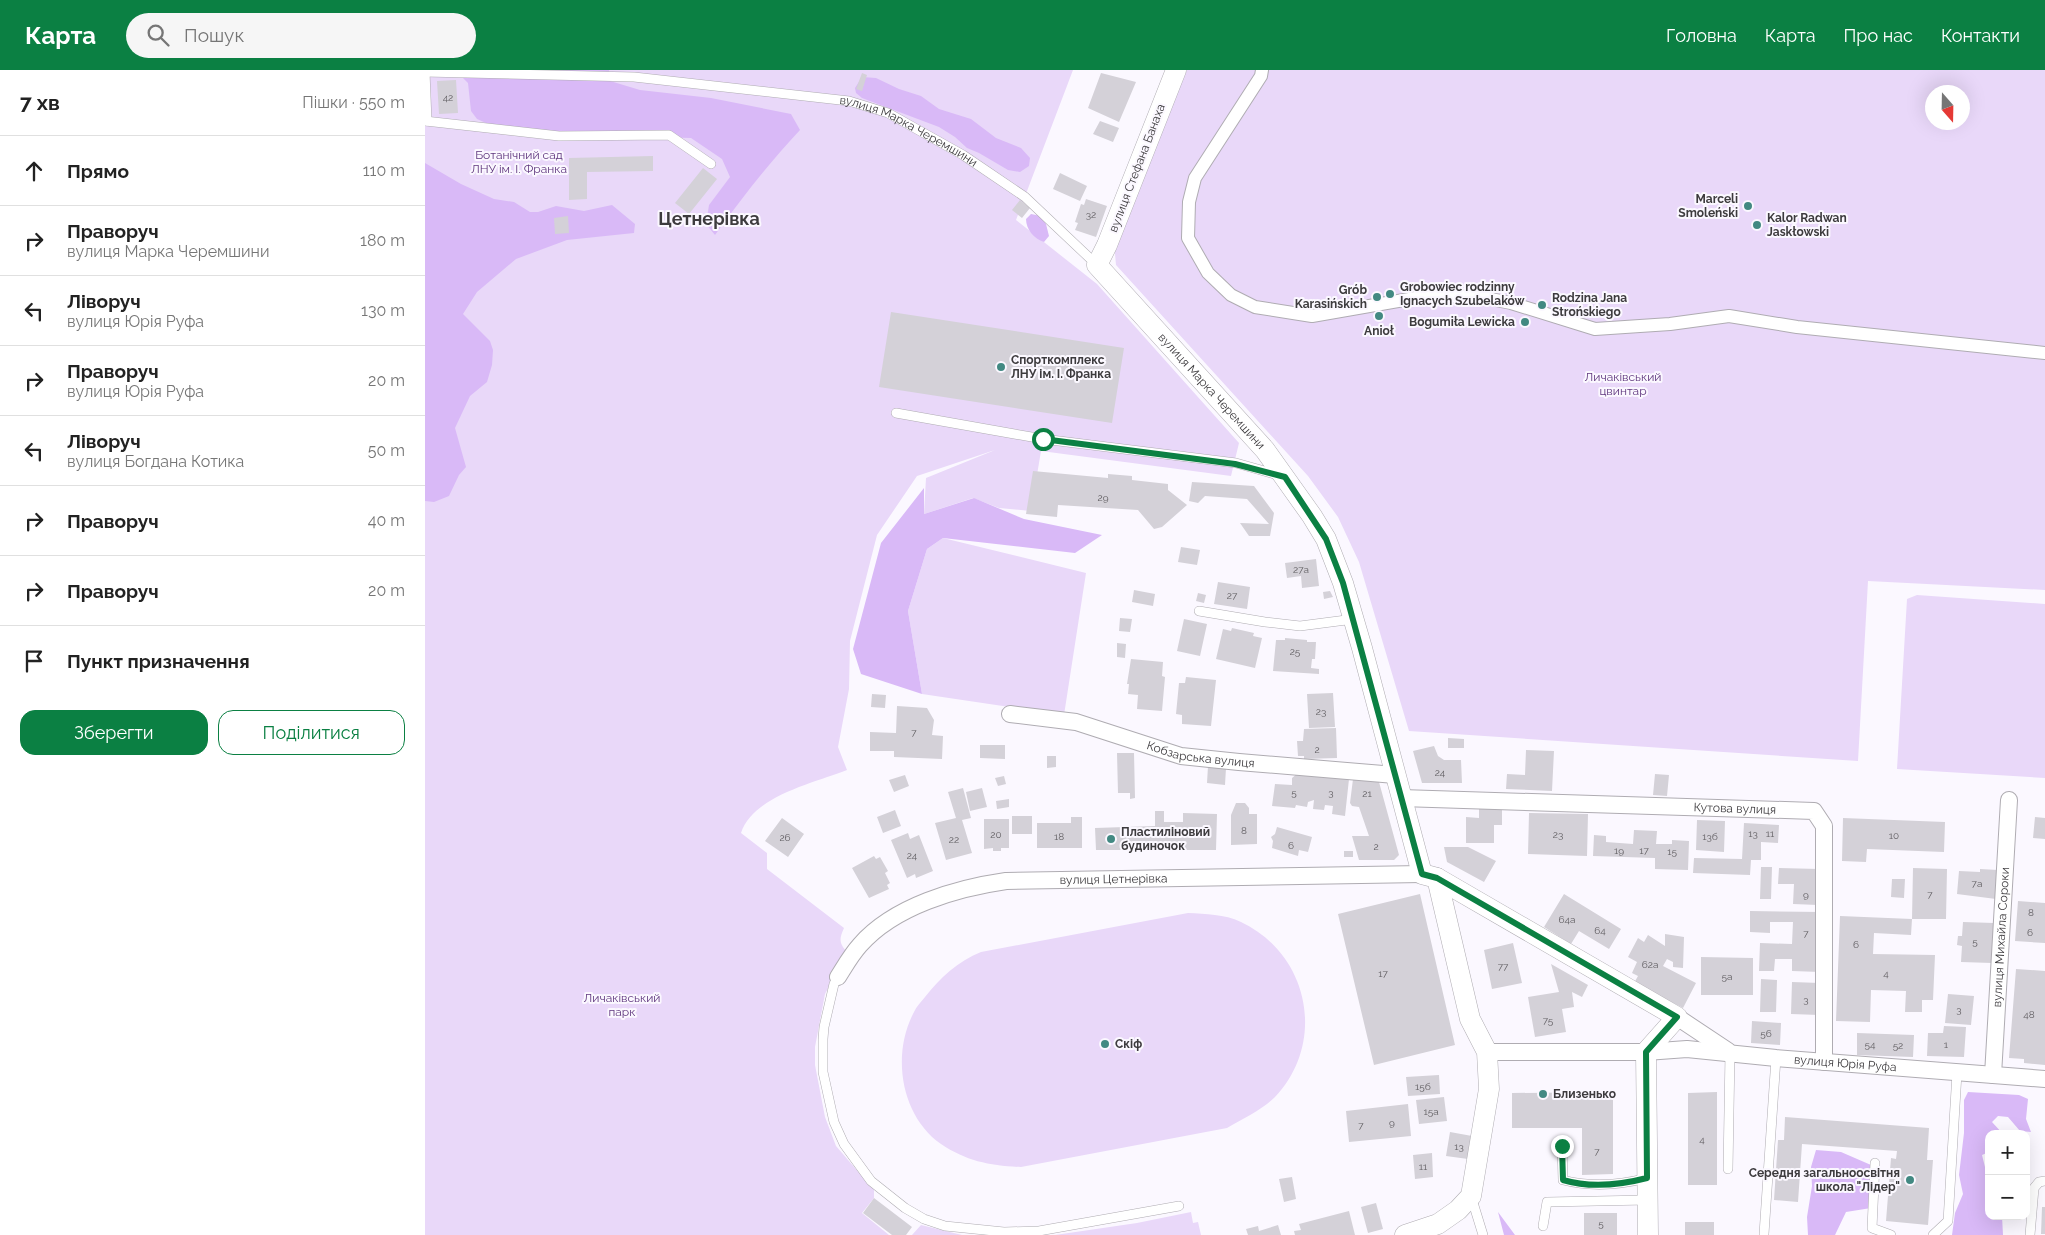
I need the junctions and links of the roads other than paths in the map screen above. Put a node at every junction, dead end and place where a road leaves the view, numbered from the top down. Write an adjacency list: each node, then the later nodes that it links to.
1 (1176, 70): 6 (street, вулиця Стефана Банаха)
2 (1262, 70): 7 (street)
3 (425, 72): 4 (lane); 6 (lane, вулиця Марка Черемшини)
4 (426, 121): 5 (lane)
5 (711, 164)
6 (1097, 265): 9 (street, вулиця Марка Черемшини)
7 (2045, 354)
8 (896, 413): 9 (lane)
9 (1285, 477): 11 (street, вулиця Марка Черемшини)
10 (1199, 611): 11 (lane)
11 (1354, 619): 13 (street, вулиця Марка Черемшини)
12 (1010, 714): 13 (street, Кобзарська вулиця)
13 (1395, 775): 14 (street, вулиця Марка Черемшини)
14 (1401, 798): 16 (street, вулиця Марка Черемшини); 23 (street, Кутова вулиця)
15 (2009, 800): 25 (street, вулиця Михайла Сороки)
16 (1429, 876): 17 (street, вулиця Цетнерівка); 18 (street); 19 (street, вулиця Марка Черемшини)
17 (838, 977): 34 (lane)
18 (1677, 1017): 20 (street); 21 (street)
19 (1487, 1052): 20 (street, вулиця Юрія Руфа); 32 (street, вулиця Марка Черемшини)
20 (1646, 1052): 21 (street, вулиця Юрія Руфа); 30 (street)
21 (1730, 1053): 22 (street, вулиця Юрія Руфа); 29 (lane)
22 (1776, 1058): 23 (street, вулиця Юрія Руфа); 36 (lane)
23 (1824, 1062): 24 (street, вулиця Юрія Руфа)
24 (1957, 1072): 25 (street, вулиця Юрія Руфа); 41 (lane)
25 (1993, 1075): 26 (street, вулиця Юрія Руфа)
26 (2045, 1079)
27 (1562, 1146): 30 (lane)
28 (1875, 1163): 40 (lane)
29 (1728, 1169)
30 (1647, 1178): 33 (street)
31 (2045, 1181): 42 (lane)
32 (1471, 1196): 37 (street); 38 (lane)
33 (1647, 1200): 35 (lane); 39 (street)
34 (1179, 1206)
35 (1543, 1226)
36 (1764, 1234)
37 (1405, 1235)
38 (1483, 1235)
39 (1647, 1235)
40 (1891, 1235)
41 (1933, 1235)
42 (2031, 1235)

